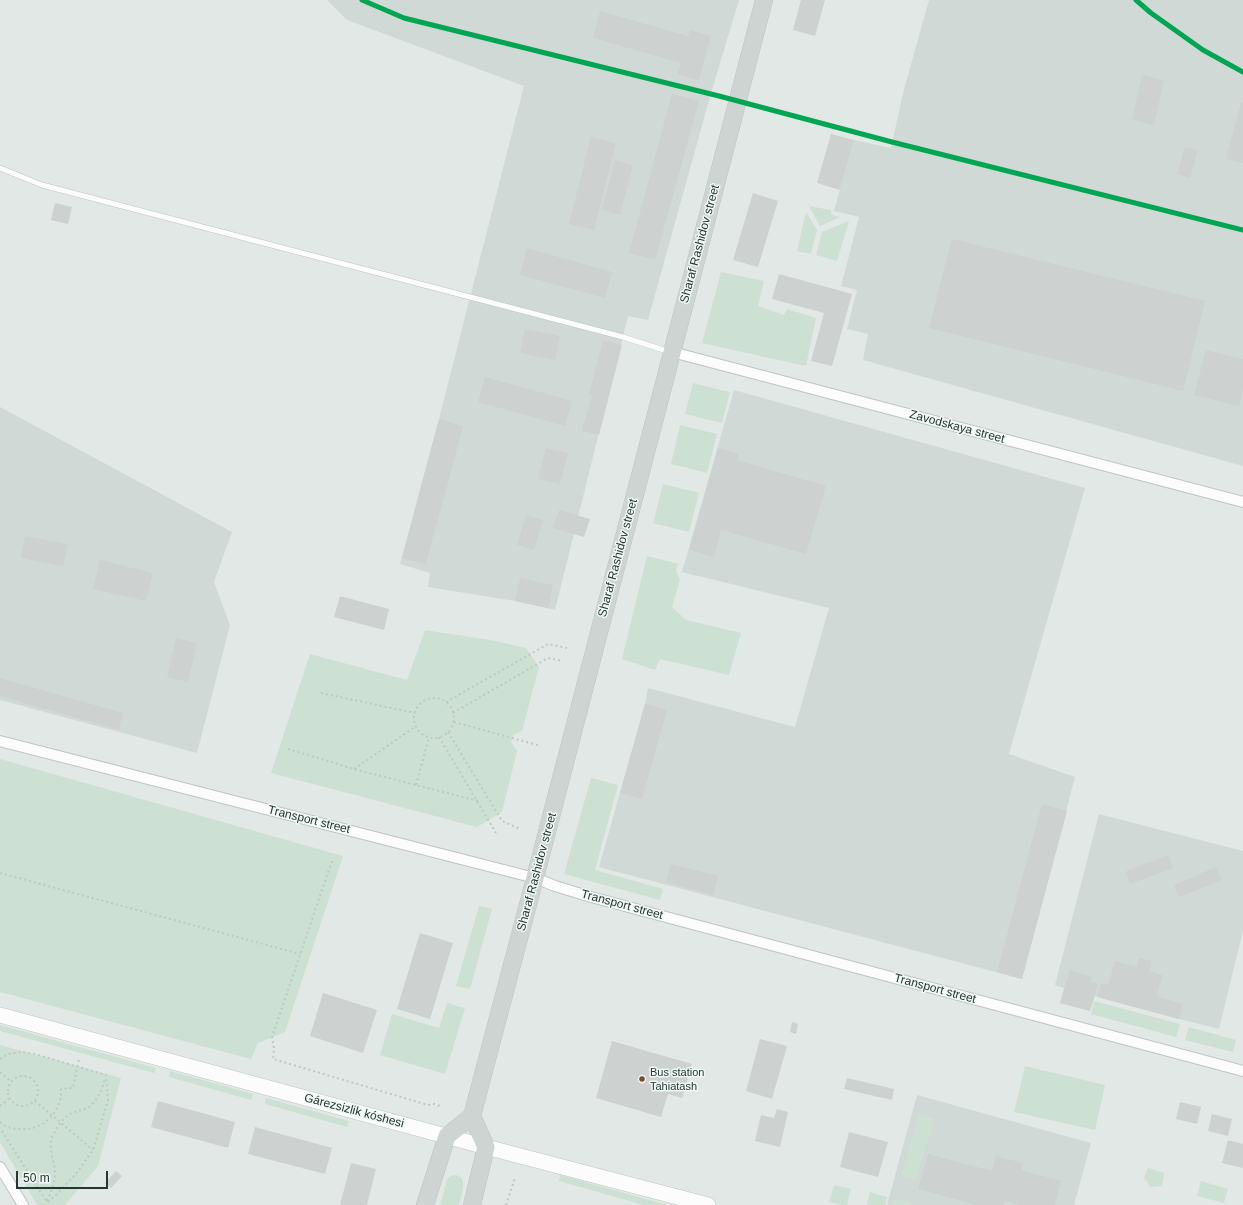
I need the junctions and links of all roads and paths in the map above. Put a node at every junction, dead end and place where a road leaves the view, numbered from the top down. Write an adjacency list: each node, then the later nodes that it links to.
1 (764, 0): 3 (main road, Sharaf Rashidov street)
2 (0, 168): 3 (lane)
3 (672, 352): 4 (street, Zavodskaya street); 26 (main road, Sharaf Rashidov street)
4 (1243, 502)
5 (567, 648): 8 (path)
6 (563, 661): 10 (path)
7 (321, 694): 9 (path)
8 (446, 702): 9 (path); 10 (path)
9 (415, 713): 12 (path)
10 (453, 713): 11 (path)
11 (454, 722): 13 (path); 17 (path)
12 (416, 726): 14 (path); 19 (path)
13 (448, 732): 15 (path); 22 (path)
14 (429, 737): 15 (path); 20 (path)
15 (440, 737): 21 (path)
16 (0, 741): 26 (street, Transport street)
17 (541, 746)
18 (288, 749): 19 (path)
19 (354, 769): 20 (path)
20 (416, 785): 21 (path)
21 (478, 801): 23 (path)
22 (520, 830)
23 (496, 833)
24 (332, 861): 27 (path)
25 (0, 873): 27 (path)
26 (535, 878): 33 (street, Transport street); 41 (main road, Sharaf Rashidov street)
27 (300, 954): 39 (path)
28 (0, 1015): 45 (street, Gárezsizlik kóshesi)
29 (79, 1059): 31 (path)
30 (0, 1060): 31 (path)
31 (78, 1066): 34 (path); 40 (path)
32 (0, 1072): 35 (path)
33 (1243, 1072)
34 (106, 1075): 43 (path); 47 (path)
35 (12, 1082): 36 (path); 37 (path)
36 (10, 1098): 37 (path); 38 (path)
37 (35, 1100): 40 (path)
38 (0, 1106)
39 (442, 1107)
40 (52, 1115): 42 (path); 43 (path)
41 (472, 1116): 45 (main road); 46 (main road)
42 (0, 1122)
43 (61, 1122): 47 (path); 50 (path)
44 (0, 1128): 50 (path)
45 (447, 1136): 46 (street, Gárezsizlik kóshesi); 52 (main road)
46 (486, 1147): 53 (main road); 55 (street, Gárezsizlik kóshesi)
47 (93, 1150): 50 (path)
48 (0, 1167): 51 (street)
49 (515, 1178): 54 (path)
50 (47, 1202)
51 (23, 1205)
52 (425, 1205)
53 (472, 1205)
54 (506, 1205)
55 (708, 1205)

